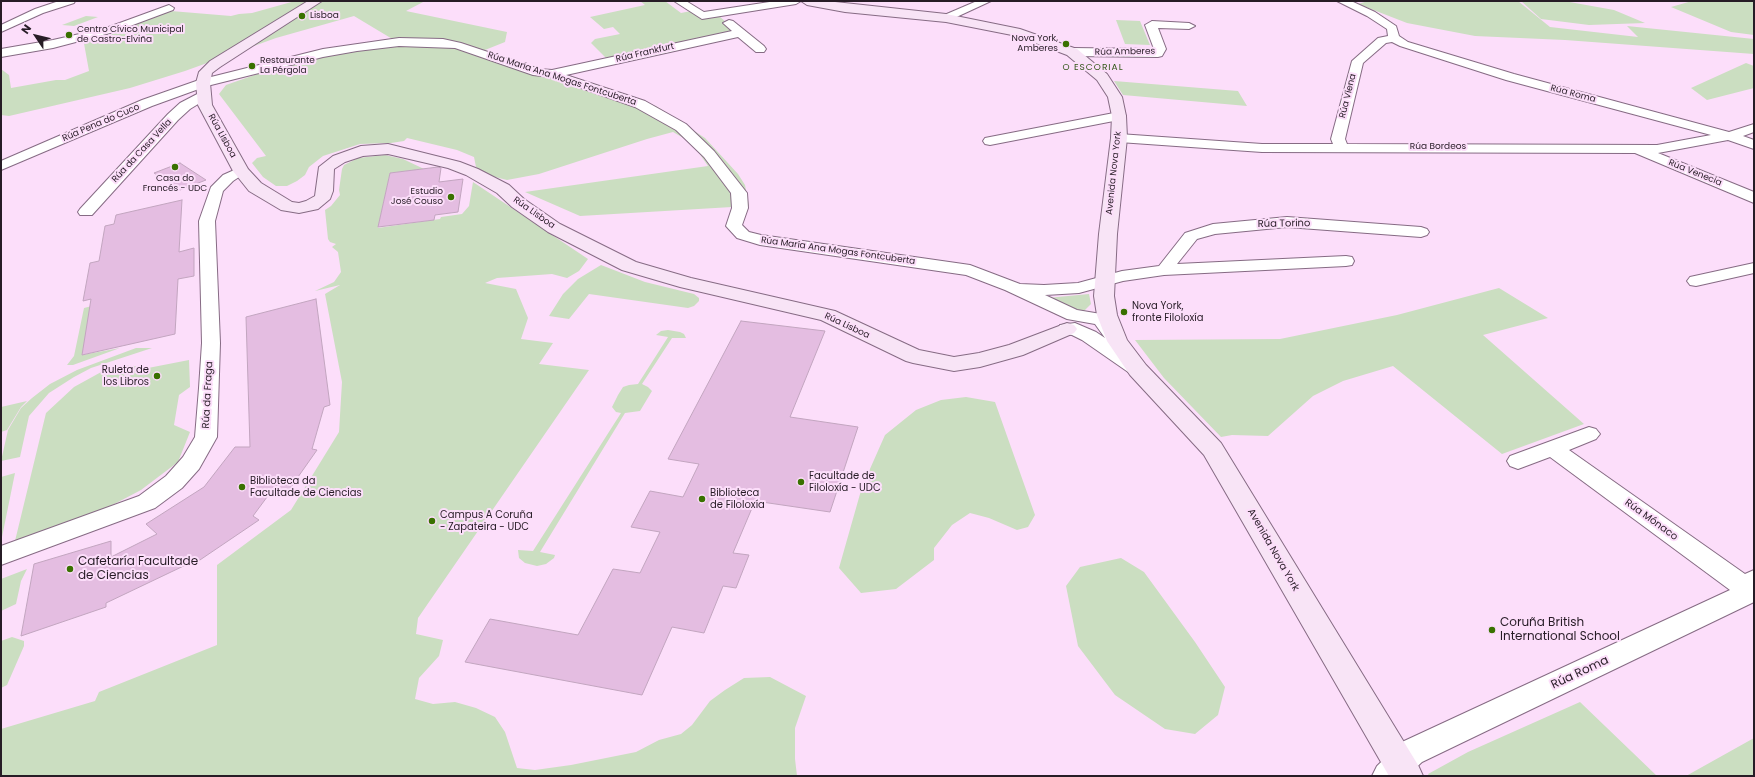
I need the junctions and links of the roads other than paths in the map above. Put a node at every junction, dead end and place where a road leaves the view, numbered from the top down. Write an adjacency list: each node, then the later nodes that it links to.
1 (70, 1): 12 (street)
2 (316, 1): 19 (street)
3 (679, 1): 9 (street)
4 (796, 1): 9 (street)
5 (807, 1): 10 (street, Avenida Nova York)
6 (986, 1): 10 (street)
7 (1342, 1): 14 (street)
8 (169, 8): 17 (street)
9 (719, 14): 13 (street)
10 (946, 18): 16 (street, Avenida Nova York)
11 (1189, 26): 16 (street, Rúa Amberes)
12 (1, 29)
13 (739, 33): 15 (street); 18 (street, Rúa Frankfurt)
14 (1394, 38): 22 (street, Rúa Roma); 26 (street, Rúa Viena)
15 (760, 49)
16 (1072, 52): 20 (street, Avenida Nova York)
17 (1, 53)
18 (552, 74): 19 (street, Rúa María Ana Mogas Fontcuberta); 38 (street, Rúa María Ana Mogas Fontcuberta)
19 (203, 89): 28 (street, Rúa Pena do Cuco); 29 (street, Rúa Lisboa); 31 (street, Rúa da Casa Vella)
20 (1119, 116): 23 (street, Avenida Nova York); 24 (street)
21 (1754, 128): 22 (street, Rúa Bordeos)
22 (1730, 136): 25 (street, Rúa Roma); 27 (street, Rúa Bordeos)
23 (1119, 138): 26 (street, Rúa Bordeos); 36 (street, Avenida Nova York)
24 (990, 141)
25 (1754, 145)
26 (1342, 147): 27 (street, Rúa Bordeos)
27 (1636, 149): 30 (street, Rúa Venecia)
28 (1, 166)
29 (241, 171): 40 (street, Rúa Lisboa); 46 (street, Rúa da Fraga)
30 (1754, 198)
31 (86, 212)
32 (1421, 232): 35 (street, Rúa Torino)
33 (1346, 261): 35 (street)
34 (1754, 268): 37 (street)
35 (1164, 270): 36 (street)
36 (1105, 280): 38 (street, Rúa María Ana Mogas Fontcuberta); 41 (street, Avenida Nova York)
37 (1696, 281)
38 (1011, 286): 39 (street, Rúa María Ana Mogas Fontcuberta)
39 (1091, 318): 40 (street, Rúa Lisboa); 41 (street, Avenida Nova York)
40 (1066, 329): 42 (street)
41 (1117, 341): 42 (street, Avenida Nova York)
42 (1138, 370): 48 (street, Avenida Nova York)
43 (1589, 434): 44 (street)
44 (1552, 448): 45 (street); 47 (street, Rúa Mónaco)
45 (1518, 461)
46 (1, 556)
47 (1753, 586): 48 (street, Rúa Roma)
48 (1398, 771)

